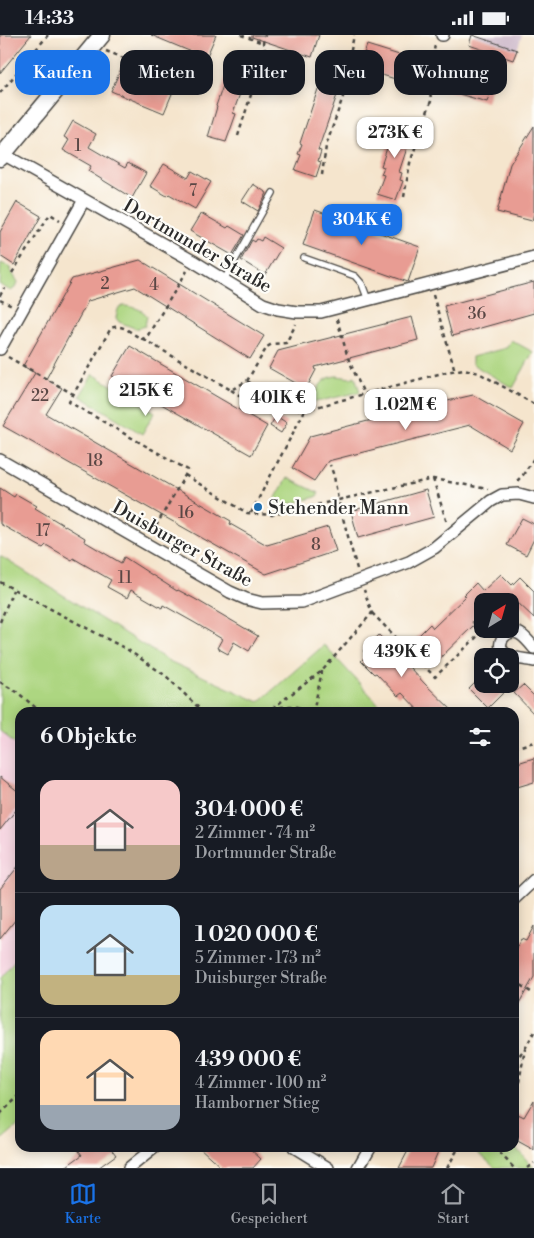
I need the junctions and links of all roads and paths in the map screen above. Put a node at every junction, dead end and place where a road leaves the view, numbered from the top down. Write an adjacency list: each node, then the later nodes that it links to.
1 (48, 35): 8 (path)
2 (241, 35): 7 (path)
3 (265, 35): 7 (path)
4 (354, 35): 15 (path)
5 (440, 38): 17 (path)
6 (97, 41): 9 (path)
7 (263, 43): 13 (path)
8 (36, 50)
9 (120, 52)
10 (15, 75): 11 (path)
11 (0, 93)
12 (52, 95): 14 (street)
13 (238, 136)
14 (2, 156): 18 (street, Dortmunder Straße)
15 (322, 175)
16 (273, 193): 24 (lane)
17 (404, 197)
18 (84, 200): 22 (street, Dortmunder Straße); 32 (street)
19 (61, 221): 23 (path)
20 (534, 257): 25 (street, Dortmunder Straße)
21 (304, 258): 28 (lane)
22 (193, 261): 24 (street, Dortmunder Straße); 31 (path)
23 (12, 273)
24 (224, 280): 30 (street, Dortmunder Straße)
25 (430, 284): 28 (street, Dortmunder Straße); 33 (path)
26 (4, 288): 27 (path)
27 (0, 296)
28 (368, 300): 29 (street, Dortmunder Straße)
29 (334, 308): 30 (street, Dortmunder Straße); 38 (path)
30 (297, 312): 34 (path)
31 (143, 339): 35 (path); 37 (path)
32 (4, 353): 37 (path)
33 (455, 371): 38 (path); 40 (path)
34 (247, 381): 35 (path); 36 (path)
35 (231, 390): 39 (path)
36 (264, 390): 39 (path); 41 (path)
37 (73, 394): 46 (path)
38 (365, 394): 41 (path)
39 (255, 405): 42 (path)
40 (534, 405)
41 (305, 410): 51 (path)
42 (250, 413)
43 (534, 458): 48 (path)
44 (0, 460): 53 (street, Duisburger Straße)
45 (330, 465): 50 (path)
46 (185, 475): 51 (path); 53 (path)
47 (433, 479): 48 (path); 50 (path); 52 (path)
48 (508, 494): 49 (street); 52 (street, Duisburger Straße)
49 (534, 498)
50 (338, 500): 51 (path); 54 (path)
51 (251, 513)
52 (451, 534): 54 (street, Duisburger Straße)
53 (146, 544): 54 (street, Duisburger Straße)
54 (360, 580): 57 (path)
55 (0, 582): 56 (path)
56 (13, 590): 58 (path); 67 (path)
57 (372, 613): 60 (path); 64 (path)
58 (0, 622)
59 (519, 633): 62 (street)
60 (476, 638)
61 (502, 638): 63 (street)
62 (534, 648)
63 (534, 661)
64 (322, 671): 68 (path); 71 (path)
65 (0, 682): 66 (path)
66 (35, 707)
67 (198, 707)
68 (274, 707)
69 (282, 707): 70 (path)
70 (299, 707)
71 (314, 707)
72 (534, 742): 73 (path)
73 (519, 746)
74 (534, 880): 75 (street)
75 (519, 894)
76 (519, 984): 77 (path)
77 (534, 994)
78 (534, 1032): 79 (path)
79 (525, 1049): 80 (path); 81 (path)
80 (519, 1056)
81 (519, 1082)
82 (15, 1100): 83 (path)
83 (0, 1114)
84 (149, 1152): 90 (street)
85 (302, 1152): 91 (street)
86 (367, 1152): 92 (street)
87 (456, 1152): 93 (path)
88 (499, 1152): 94 (path)
89 (534, 1163): 95 (path)
90 (129, 1168)
91 (328, 1168)
92 (358, 1168)
93 (447, 1168)
94 (514, 1168)
95 (527, 1168)

